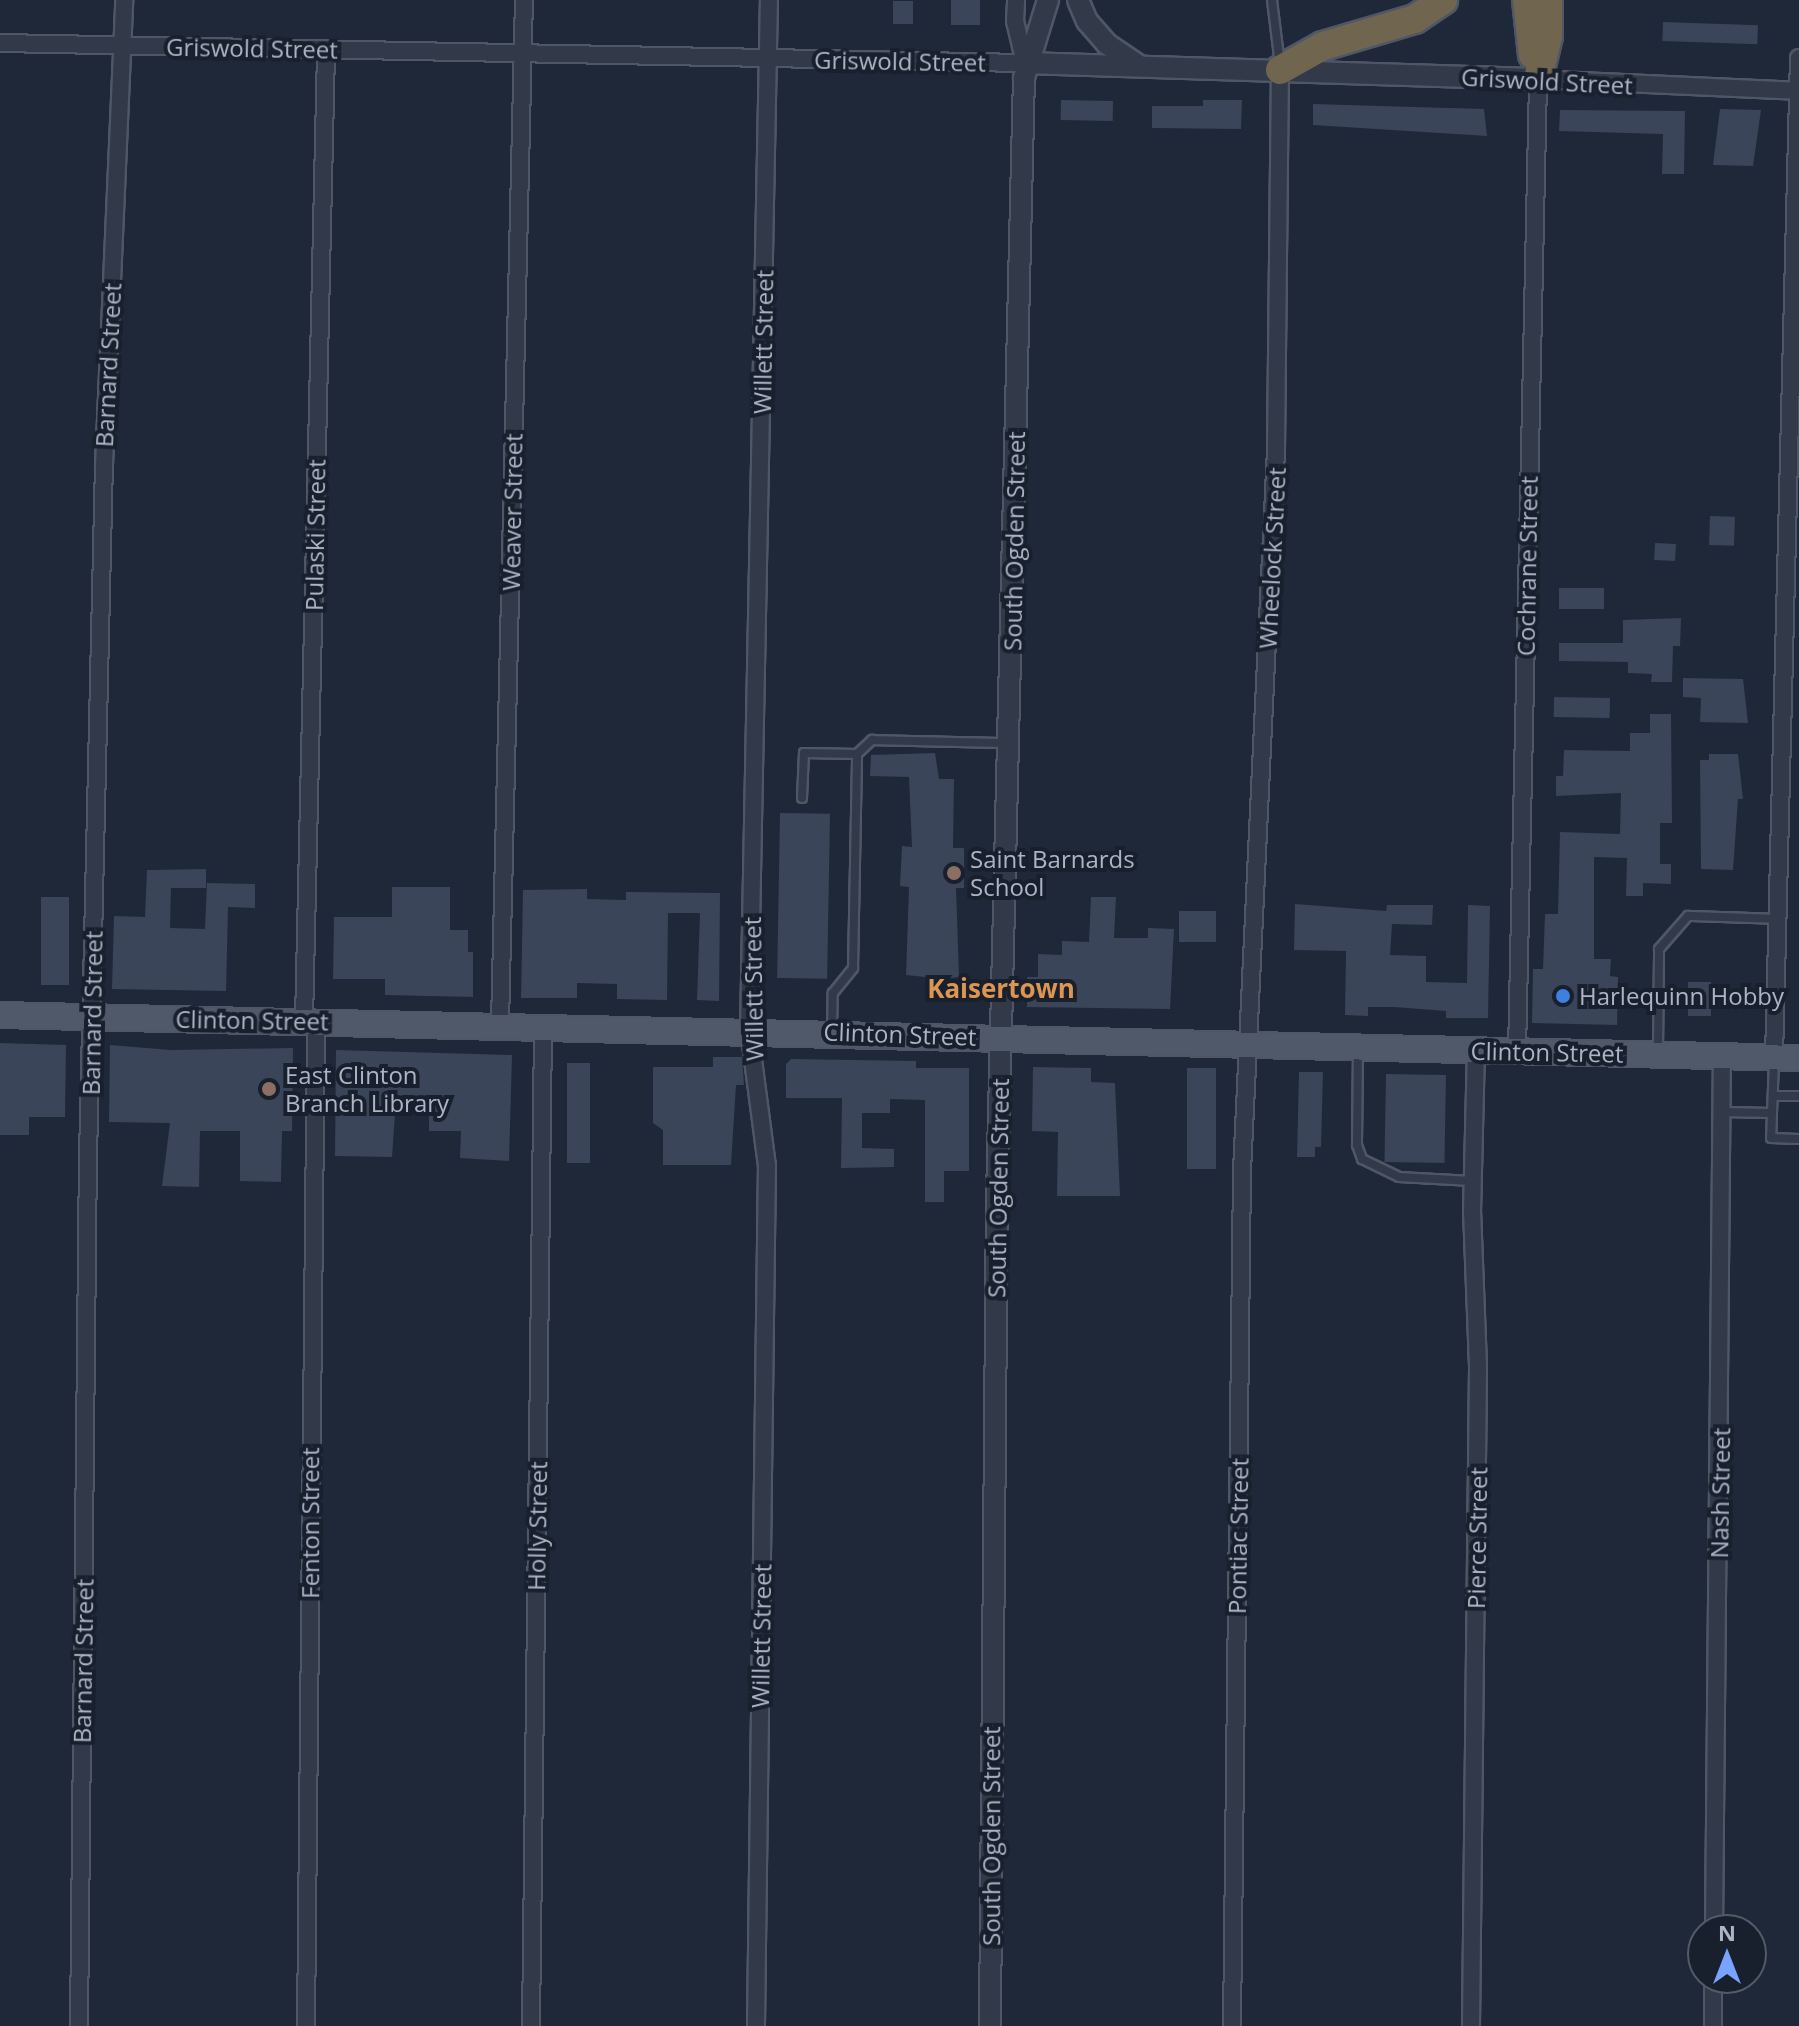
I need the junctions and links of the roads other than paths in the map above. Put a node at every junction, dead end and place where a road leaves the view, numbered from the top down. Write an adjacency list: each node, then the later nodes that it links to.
1 (124, 0): 12 (street, Barnard Street)
2 (524, 0): 14 (street, Weaver Street)
3 (769, 0): 15 (street, Willett Street)
4 (1016, 0): 17 (street, South Ogden Street)
5 (1048, 0): 17 (street, South Ogden Street)
6 (1078, 0): 18 (street)
7 (1272, 0): 19 (lane)
8 (1443, 0): 19 (highway)
9 (1527, 0): 20 (highway)
10 (1548, 0): 20 (highway)
11 (0, 43): 12 (street, Griswold Street)
12 (123, 46): 13 (street, Griswold Street); 27 (street, Barnard Street)
13 (326, 50): 14 (street, Griswold Street); 28 (street, Pulaski Street)
14 (523, 53): 15 (street, Griswold Street); 29 (street, Weaver Street)
15 (768, 58): 17 (street, Griswold Street); 31 (street, Willett Street)
16 (1799, 58): 21 (street)
17 (1025, 63): 18 (street, Griswold Street); 22 (street, South Ogden Street)
18 (1138, 65): 19 (street, Griswold Street)
19 (1280, 70): 20 (street, Griswold Street); 34 (street, Wheelock Street)
20 (1538, 79): 21 (street, Griswold Street); 37 (street, Cochrane Street)
21 (1798, 91): 25 (street)
22 (1009, 743): 23 (lane); 33 (street, South Ogden Street)
23 (857, 754): 24 (lane); 32 (lane)
24 (802, 798)
25 (1777, 919): 38 (lane); 40 (street)
26 (0, 1015): 27 (main road, Clinton Street)
27 (92, 1017): 28 (main road, Clinton Street); 50 (street, Barnard Street)
28 (310, 1021): 29 (main road, Clinton Street); 51 (street, Fenton Street)
29 (500, 1024): 30 (main road, Clinton Street)
30 (543, 1025): 31 (main road, Clinton Street); 52 (street, Holly Street)
31 (749, 1029): 32 (main road, Clinton Street); 53 (street, Willett Street)
32 (832, 1032): 33 (main road, Clinton Street)
33 (1002, 1037): 34 (main road, Clinton Street); 54 (street, South Ogden Street)
34 (1249, 1045): 35 (main road, Clinton Street); 55 (street, Pontiac Street)
35 (1358, 1048): 36 (main road, Clinton Street); 47 (lane)
36 (1476, 1051): 37 (main road, Clinton Street); 47 (street, Pierce Street)
37 (1517, 1052): 38 (main road, Clinton Street)
38 (1658, 1055): 39 (main road, Clinton Street)
39 (1722, 1056): 40 (main road, Clinton Street); 44 (street, Nash Street)
40 (1774, 1057): 41 (main road, Clinton Street); 42 (lane)
41 (1799, 1058)
42 (1773, 1096): 43 (lane); 45 (lane)
43 (1799, 1096)
44 (1722, 1112): 45 (lane); 48 (street, Nash Street)
45 (1772, 1113): 46 (lane)
46 (1799, 1139)
47 (1473, 1181): 56 (street, Pierce Street)
48 (1714, 1914)
49 (1713, 1994): 57 (street)
50 (79, 2026)
51 (306, 2026)
52 (531, 2026)
53 (756, 2026)
54 (990, 2026)
55 (1232, 2026)
56 (1471, 2026)
57 (1713, 2026)

